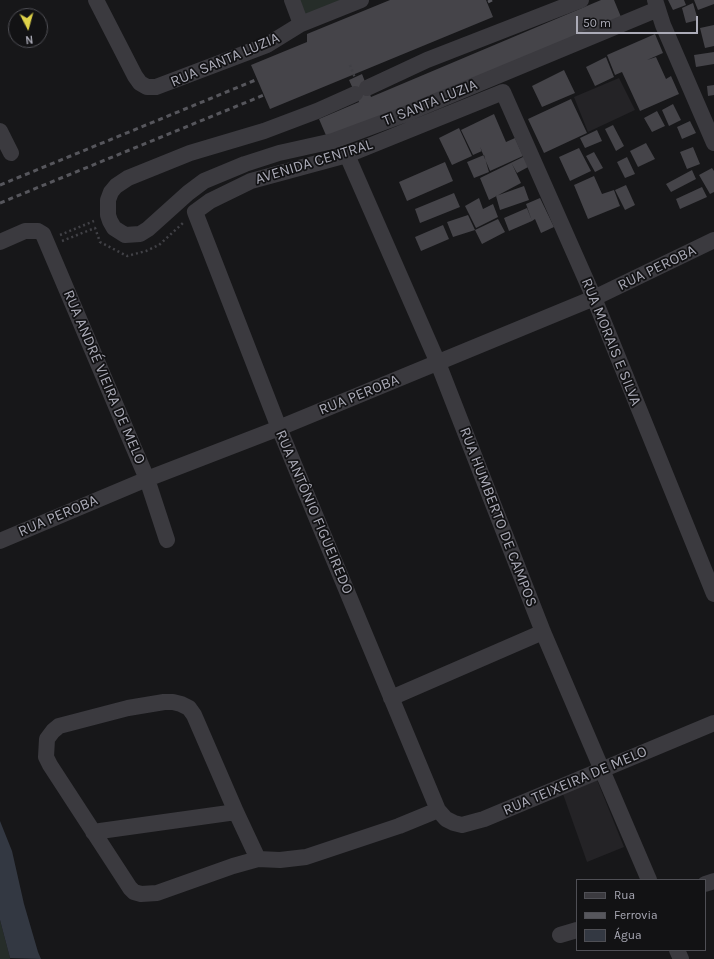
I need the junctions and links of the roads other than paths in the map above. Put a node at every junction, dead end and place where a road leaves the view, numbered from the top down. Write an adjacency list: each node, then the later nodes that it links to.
1 (96, 0): 6 (street, RUA SANTA LUZIA)
2 (292, 0): 6 (street)
3 (361, 0): 6 (street, RUA SANTA LUZIA)
4 (581, 0): 5 (street, TI SANTA LUZIA)
5 (656, 5): 9 (street)
6 (301, 24)
7 (504, 92): 11 (street, AVENIDA CENTRAL); 15 (street, RUA MORAIS E SILVA)
8 (0, 131): 10 (street)
9 (714, 143)
10 (11, 153)
11 (347, 155): 12 (street, AVENIDA CENTRAL); 16 (street, RUA HUMBERTO DE CAMPOS)
12 (195, 212): 17 (street, RUA ANTÔNIO FIGUEIREDO)
13 (714, 240): 15 (street, RUA PEROBA)
14 (0, 242): 18 (street, RUA ANDRÉ VIEIRA DE MELO)
15 (594, 298): 16 (street, RUA PEROBA); 21 (street, RUA MORAIS E SILVA)
16 (438, 363): 17 (street, RUA PEROBA); 22 (street, RUA HUMBERTO DE CAMPOS)
17 (279, 428): 18 (street, RUA PEROBA); 23 (street, RUA ANTÔNIO FIGUEIREDO)
18 (147, 479): 19 (street, RUA ANDRÉ VIEIRA DE MELO); 20 (street, RUA PEROBA)
19 (167, 540)
20 (0, 541)
21 (712, 583)
22 (543, 632): 23 (street); 25 (street, RUA HUMBERTO DE CAMPOS)
23 (391, 698): 26 (street, RUA ANTÔNIO FIGUEIREDO)
24 (714, 723): 25 (street, RUA TEIXEIRA DE MELO)
25 (601, 769): 26 (street, RUA TEIXEIRA DE MELO); 30 (street, RUA HUMBERTO DE CAMPOS)
26 (438, 810): 29 (street)
27 (236, 812): 28 (street); 28 (street); 29 (street)
28 (93, 832): 29 (street)
29 (258, 859)
30 (649, 879)
31 (576, 930): 32 (street)
32 (560, 935)

